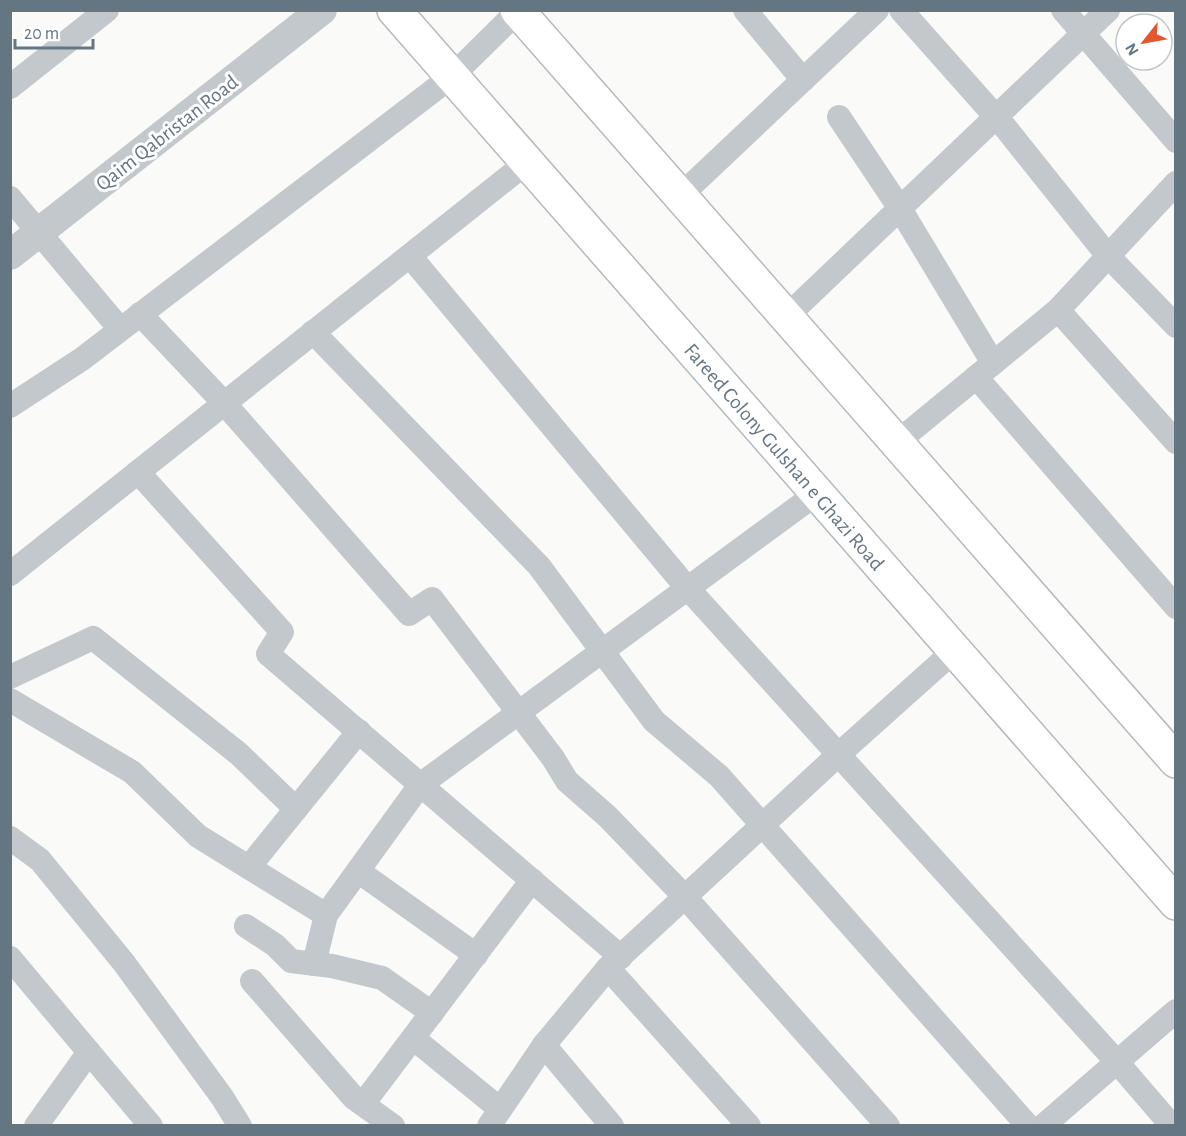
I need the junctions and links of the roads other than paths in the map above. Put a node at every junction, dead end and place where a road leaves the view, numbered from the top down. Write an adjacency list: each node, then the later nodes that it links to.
1 (107, 10): 13 (street)
2 (322, 10): 22 (street, Qaim Qabristan Road)
3 (394, 10): 11 (main road, Fareed Colony Gulshan e Ghazi Road)
4 (745, 10): 12 (street)
5 (877, 10): 12 (street)
6 (902, 10): 15 (street)
7 (1062, 10): 10 (street)
8 (1108, 10): 10 (street)
9 (518, 11): 11 (street); 19 (main road)
10 (1083, 34): 15 (street); 16 (street)
11 (451, 77): 17 (main road, Fareed Colony Gulshan e Ghazi Road); 27 (street)
12 (804, 80): 19 (street)
13 (10, 87)
14 (839, 117): 21 (street)
15 (995, 117): 21 (street); 25 (street)
16 (1176, 141)
17 (526, 163): 24 (street); 38 (main road, Fareed Colony Gulshan e Ghazi Road)
18 (1176, 183): 25 (street)
19 (680, 196): 28 (main road)
20 (10, 198): 22 (street)
21 (899, 207): 28 (street); 32 (street)
22 (40, 233): 23 (street, Qaim Qabristan Road); 30 (street)
23 (10, 255)
24 (410, 256): 31 (street); 40 (street)
25 (1108, 256): 26 (street); 29 (street)
26 (1058, 310): 32 (street); 35 (street)
27 (140, 314): 30 (street); 33 (street)
28 (786, 317): 36 (main road)
29 (1176, 326)
30 (120, 329): 34 (street)
31 (313, 332): 33 (street); 42 (street)
32 (985, 370): 36 (street); 41 (street)
33 (225, 404): 37 (street); 46 (street)
34 (10, 406)
35 (1176, 442)
36 (896, 443): 49 (main road)
37 (138, 472): 39 (street); 47 (street)
38 (816, 494): 40 (street); 43 (main road, Fareed Colony Gulshan e Ghazi Road)
39 (10, 574)
40 (688, 588): 42 (street); 48 (street)
41 (1176, 607)
42 (602, 651): 46 (street); 52 (street)
43 (954, 651): 48 (street); 58 (main road, Fareed Colony Gulshan e Ghazi Road)
44 (10, 677): 51 (street)
45 (10, 700): 54 (street)
46 (518, 713): 50 (street); 57 (street)
47 (359, 732): 50 (street); 51 (street)
48 (838, 755): 52 (street); 71 (street)
49 (1174, 755)
50 (420, 785): 55 (street); 56 (street)
51 (296, 809): 54 (street)
52 (763, 825): 57 (street); 81 (street)
53 (10, 838): 76 (street)
54 (249, 867): 59 (street)
55 (358, 871): 59 (street); 61 (street)
56 (532, 880): 61 (street); 63 (street)
57 (685, 897): 63 (street); 80 (street)
58 (1176, 903)
59 (326, 915): 64 (street)
60 (246, 926): 64 (street)
61 (476, 955): 67 (street)
62 (10, 958): 70 (street)
63 (614, 963): 69 (street); 79 (street)
64 (314, 964): 67 (street)
65 (252, 981): 72 (street)
66 (1176, 1011): 71 (street)
67 (432, 1013): 68 (street)
68 (413, 1038): 72 (street); 73 (street)
69 (544, 1045): 73 (street); 78 (street)
70 (89, 1052): 74 (street); 75 (street)
71 (1117, 1062): 82 (street); 83 (street)
72 (363, 1104): 77 (street)
73 (494, 1117)
74 (36, 1125)
75 (151, 1125)
76 (240, 1125)
77 (393, 1125)
78 (612, 1125)
79 (749, 1125)
80 (888, 1125)
81 (1028, 1125)
82 (1043, 1125)
83 (1172, 1125)

